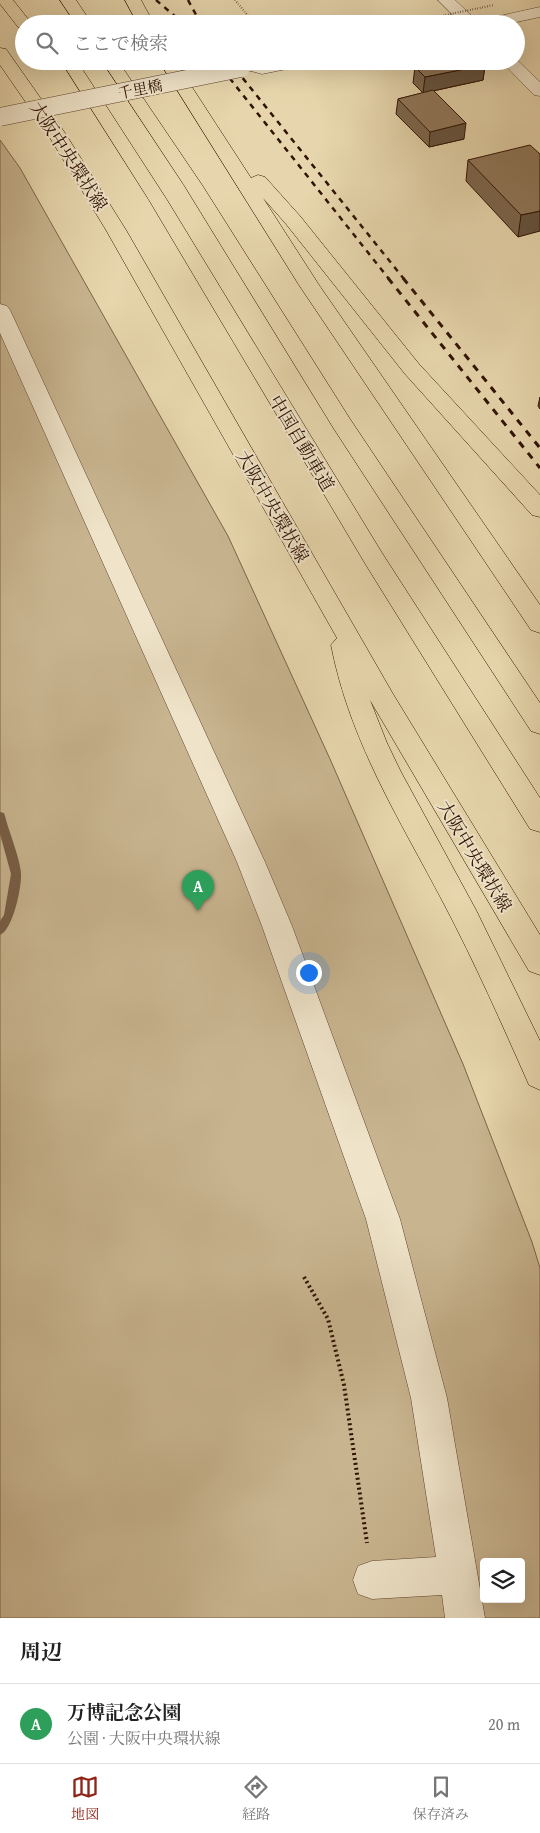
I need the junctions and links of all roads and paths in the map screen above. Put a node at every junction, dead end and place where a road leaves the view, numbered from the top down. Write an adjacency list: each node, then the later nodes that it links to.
1 (6, 0): 8 (main road)
2 (68, 0): 9 (main road)
3 (133, 0): 10 (main road)
4 (235, 0): 11 (path)
5 (446, 0): 13 (street)
6 (494, 5): 12 (path, bridge)
7 (540, 12): 14 (street)
8 (17, 15)
9 (78, 15)
10 (141, 15)
11 (248, 15)
12 (445, 15)
13 (462, 15)
14 (525, 15)
15 (0, 52): 30 (main road, 大阪中央環状線)
16 (57, 70): 27 (main road)
17 (75, 70): 27 (main road, 中国自動車道)
18 (116, 70): 26 (main road)
19 (131, 70): 26 (main road)
20 (173, 70): 25 (main road)
21 (232, 70): 24 (street, 千里橋, bridge)
22 (518, 70): 23 (street)
23 (540, 91)
24 (0, 117)
25 (212, 134): 29 (main road); 31 (main road)
26 (193, 185): 32 (main road)
27 (158, 200): 33 (main road, 中国自動車道)
28 (0, 310): 37 (street)
29 (540, 509)
30 (340, 621): 34 (main road, 大阪中央環状線); 35 (main road)
31 (540, 624)
32 (540, 724)
33 (540, 821)
34 (540, 962)
35 (540, 1075)
36 (304, 1277): 38 (path)
37 (459, 1575): 38 (street); 39 (street)
38 (372, 1580)
39 (465, 1618)

